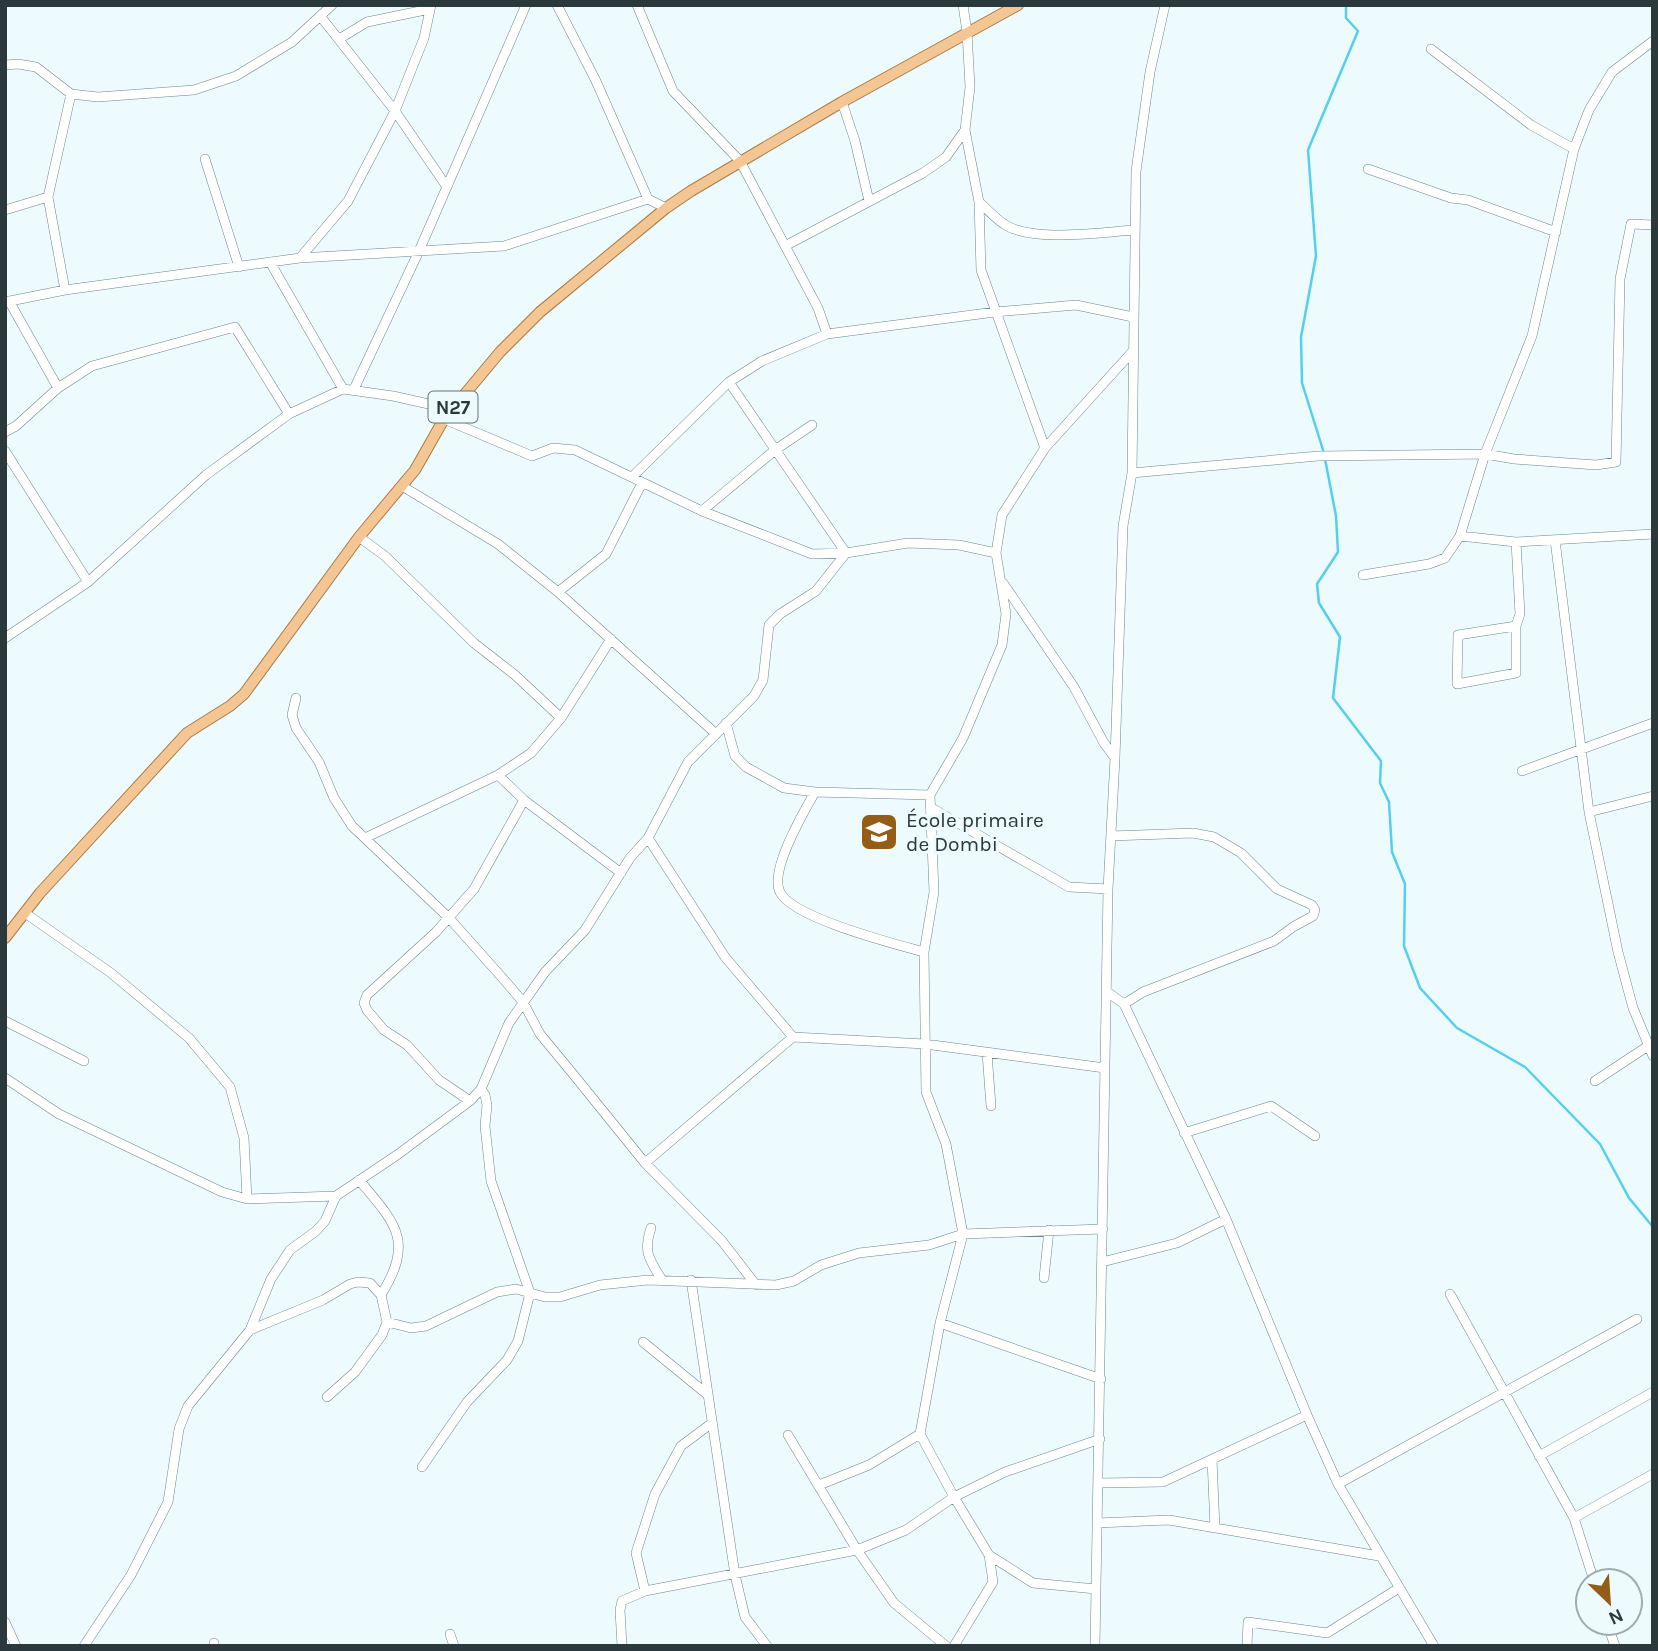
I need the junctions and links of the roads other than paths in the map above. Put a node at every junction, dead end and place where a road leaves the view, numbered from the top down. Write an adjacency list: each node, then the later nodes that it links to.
1 (332, 5): 9 (street)
2 (526, 5): 23 (street)
3 (558, 5): 25 (street)
4 (637, 5): 21 (street)
5 (963, 5): 10 (street)
6 (1018, 5): 10 (main road, N27)
7 (1165, 5): 31 (street)
8 (431, 7): 11 (street); 17 (street)
9 (321, 17): 11 (street); 15 (street)
10 (967, 32): 16 (main road, N27); 18 (street)
11 (339, 39): 17 (street)
12 (1653, 41): 19 (street)
13 (1431, 49): 19 (street)
14 (5, 65): 15 (street)
15 (71, 94): 24 (street)
16 (842, 102): 21 (main road, N27); 26 (street)
17 (395, 111): 23 (street); 35 (street)
18 (965, 130): 26 (street); 27 (street)
19 (1574, 149): 32 (street)
20 (205, 159): 37 (street)
21 (740, 161): 28 (main road, N27); 33 (street)
22 (1368, 169): 32 (street)
23 (447, 187): 34 (street)
24 (48, 197): 29 (street); 38 (street)
25 (648, 199): 28 (street); 34 (street)
26 (869, 201): 33 (street)
27 (979, 202): 31 (street); 40 (street)
28 (666, 208): 49 (main road, N27)
29 (5, 210)
30 (1653, 225): 55 (street)
31 (1135, 230): 41 (street)
32 (1556, 232): 55 (street)
33 (785, 246): 42 (street)
34 (419, 251): 35 (street); 47 (street)
35 (300, 258): 36 (street)
36 (270, 262): 37 (street); 46 (street)
37 (239, 267): 38 (street)
38 (65, 290): 39 (street)
39 (7, 302): 45 (street)
40 (995, 312): 41 (street); 42 (street); 52 (street)
41 (1133, 317): 43 (street)
42 (827, 334): 44 (street)
43 (1132, 352): 52 (street); 56 (street)
44 (729, 382): 53 (street); 57 (street)
45 (58, 388): 48 (street); 51 (street)
46 (343, 389): 47 (street); 48 (street)
47 (354, 389): 49 (street)
48 (289, 414): 70 (street)
49 (447, 414): 57 (street); 59 (main road, N27)
50 (812, 425): 53 (street)
51 (5, 432)
52 (1045, 448): 66 (street)
53 (775, 450): 60 (street); 67 (street)
54 (5, 451): 70 (street)
55 (1485, 454): 56 (street); 62 (street)
56 (1132, 473): 81 (street)
57 (632, 477): 58 (street)
58 (642, 482): 60 (street); 71 (street)
59 (402, 486): 63 (main road, N27); 71 (street)
60 (702, 512): 67 (street)
61 (1653, 534): 64 (street)
62 (1460, 536): 65 (street); 68 (street)
63 (359, 537): 76 (street); 95 (main road, N27)
64 (1555, 540): 65 (street); 80 (street)
65 (1516, 542): 72 (street)
66 (996, 552): 67 (street); 69 (street)
67 (846, 553): 77 (street)
68 (1363, 575)
69 (1000, 579): 81 (street); 85 (street)
70 (88, 582): 73 (street)
71 (558, 592): 74 (street)
72 (1516, 626): 72 (street)
73 (5, 638)
74 (611, 639): 76 (street); 79 (street)
75 (296, 698): 91 (street)
76 (561, 718): 83 (street)
77 (726, 723): 79 (street); 84 (street)
78 (1653, 723): 80 (street)
79 (715, 733): 92 (street)
80 (1582, 751): 82 (street); 89 (street)
81 (1115, 758): 90 (street)
82 (1522, 771)
83 (498, 775): 87 (street); 91 (street)
84 (815, 792): 85 (street); 98 (street)
85 (930, 794): 88 (street)
86 (1653, 796): 89 (street)
87 (524, 800): 93 (street); 96 (street)
88 (930, 807): 94 (street); 98 (street)
89 (1590, 812): 105 (street)
90 (1111, 836): 94 (street); 101 (street)
91 (365, 838): 96 (street)
92 (648, 838): 93 (street); 103 (street)
93 (621, 873): 100 (street)
94 (1108, 889): 99 (street)
95 (25, 913): 97 (main road, N27); 120 (street)
96 (449, 918): 100 (street); 113 (street)
97 (5, 938)
98 (923, 952): 104 (street)
99 (1106, 991): 101 (street); 109 (street)
100 (523, 1002): 112 (street); 117 (street)
101 (1124, 1004): 115 (street)
102 (5, 1021): 108 (street)
103 (793, 1037): 104 (street); 117 (street)
104 (925, 1044): 106 (street); 125 (street)
105 (1650, 1045): 107 (street); 111 (street)
106 (987, 1053): 109 (street); 114 (street)
107 (1653, 1056)
108 (84, 1061)
109 (1105, 1068): 123 (street)
110 (5, 1078): 120 (street)
111 (1595, 1081)
112 (481, 1089): 113 (street); 131 (street)
113 (470, 1101): 118 (street)
114 (991, 1106)
115 (1184, 1133): 116 (street); 121 (street)
116 (1315, 1136)
117 (645, 1163): 130 (street)
118 (359, 1180): 119 (street); 133 (street)
119 (336, 1196): 120 (street); 137 (street)
120 (247, 1199)
121 (1226, 1219): 126 (street); 144 (street)
122 (650, 1228): 128 (street)
123 (1103, 1229): 124 (street); 126 (street)
124 (1049, 1230): 125 (street); 127 (street)
125 (963, 1234): 130 (street); 136 (street)
126 (1102, 1262): 139 (street)
127 (1044, 1278)
128 (662, 1280): 129 (street); 131 (street)
129 (691, 1280): 130 (street); 142 (street)
130 (756, 1285)
131 (530, 1293): 135 (street); 151 (street)
132 (1450, 1294): 140 (street)
133 (381, 1295): 135 (street); 137 (street)
134 (1637, 1319): 140 (street)
135 (387, 1322): 143 (street)
136 (940, 1323): 139 (street); 146 (street)
137 (250, 1330): 171 (street)
138 (643, 1342): 142 (street)
139 (1101, 1379): 148 (street)
140 (1504, 1392): 149 (street); 154 (street)
141 (1653, 1392): 149 (street)
142 (708, 1395): 145 (street)
143 (327, 1397)
144 (1307, 1415): 150 (street); 154 (street)
145 (712, 1423): 164 (street); 167 (street)
146 (920, 1434): 155 (street); 156 (street)
147 (788, 1435): 155 (street)
148 (1100, 1438): 153 (street); 156 (street)
149 (1539, 1456): 157 (street)
150 (1212, 1459): 153 (street); 159 (street)
151 (422, 1466)
152 (1653, 1474): 157 (street)
153 (1100, 1483): 158 (street)
154 (1338, 1484): 162 (street)
155 (819, 1485): 160 (street)
156 (954, 1497): 160 (street); 161 (street)
157 (1574, 1518): 163 (street)
158 (1097, 1523): 159 (street); 165 (street)
159 (1215, 1528): 162 (street)
160 (857, 1550): 164 (street); 175 (street)
161 (989, 1555): 165 (street); 176 (street)
162 (1379, 1556): 166 (street)
163 (1590, 1567)
164 (735, 1575): 167 (street); 174 (street)
165 (1096, 1588): 177 (street)
166 (1399, 1588): 178 (street); 179 (street)
167 (645, 1591): 173 (street)
168 (5, 1622): 170 (street)
169 (450, 1634): 172 (street)
170 (16, 1646)
171 (84, 1646)
172 (454, 1646)
173 (622, 1646)
174 (767, 1646)
175 (946, 1646)
176 (954, 1646)
177 (1095, 1646)
178 (1247, 1646)
179 (1434, 1646)

